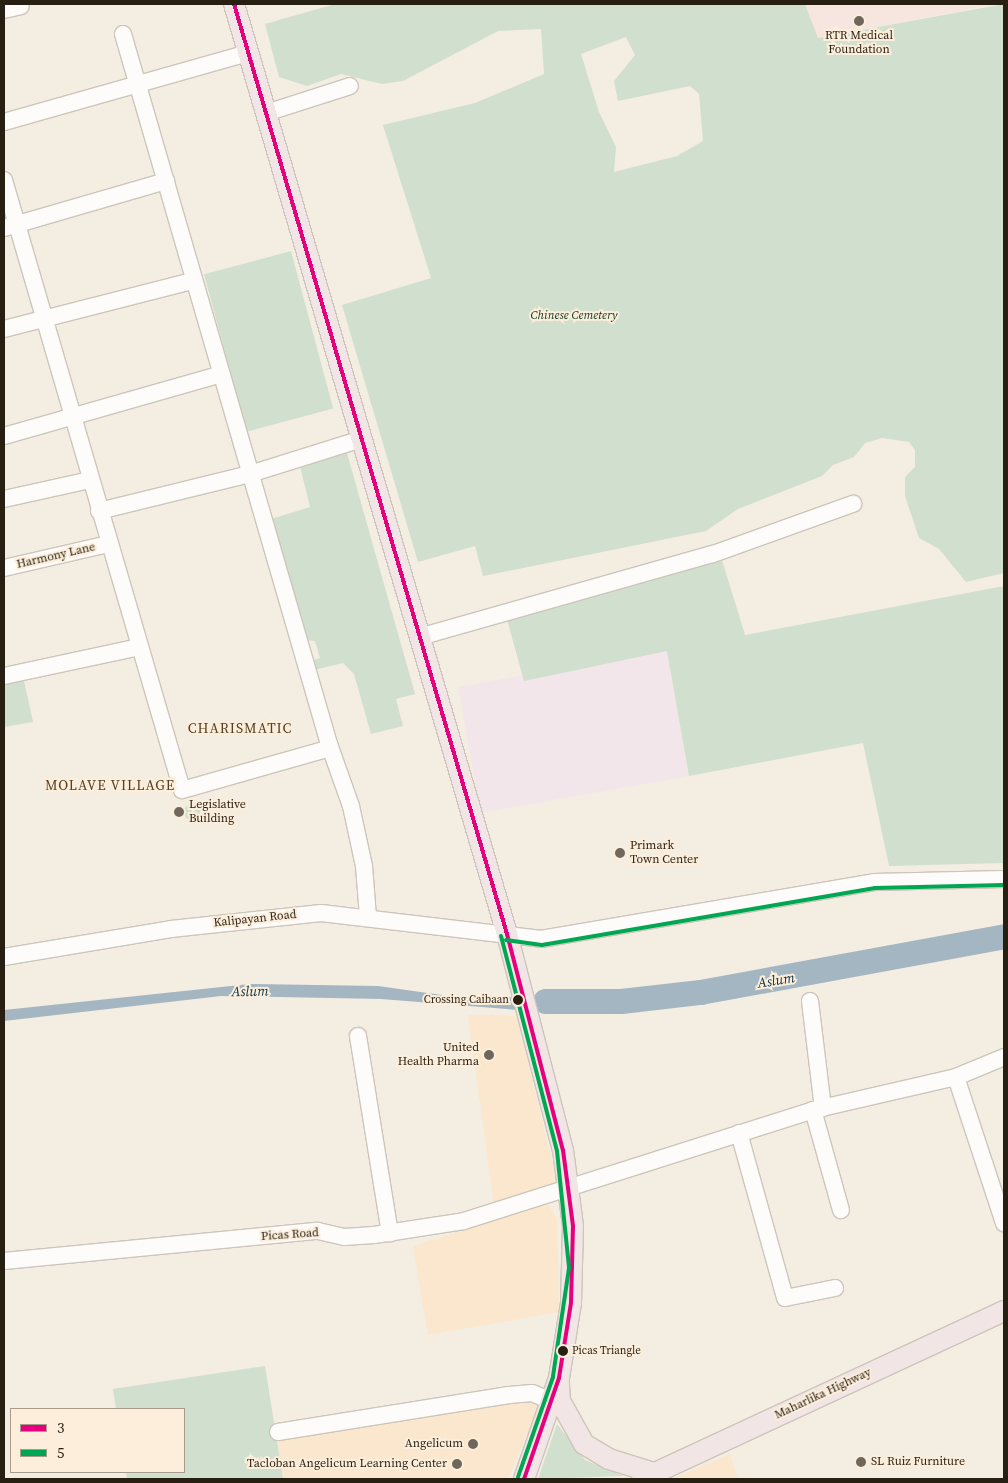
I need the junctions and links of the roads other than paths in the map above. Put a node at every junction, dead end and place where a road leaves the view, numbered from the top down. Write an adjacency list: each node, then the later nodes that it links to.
1 (234, 4): 5 (main road)
2 (21, 6): 3 (street)
3 (4, 10)
4 (123, 34): 6 (street)
5 (248, 52): 6 (street); 8 (main road)
6 (136, 84): 9 (street); 11 (street)
7 (350, 86): 8 (street)
8 (266, 113): 19 (main road)
9 (4, 122)
10 (4, 180): 12 (street)
11 (166, 181): 12 (street); 13 (street)
12 (10, 227): 14 (street)
13 (192, 281): 14 (street); 16 (street)
14 (43, 318): 15 (street); 17 (street)
15 (4, 329)
16 (221, 374): 17 (street); 20 (street)
17 (71, 416): 18 (street); 21 (street)
18 (4, 436)
19 (362, 439): 20 (street); 27 (main road)
20 (250, 474): 24 (street); 30 (street)
21 (90, 480): 22 (street); 24 (street)
22 (4, 500)
23 (853, 504): 27 (street)
24 (99, 511): 25 (street)
25 (108, 544): 26 (street, Harmony Lane); 28 (street)
26 (4, 568)
27 (419, 637): 33 (main road)
28 (139, 647): 29 (street); 30 (street)
29 (4, 676)
30 (330, 748): 32 (street)
31 (1004, 880): 33 (street, Kalipayan Road)
32 (368, 916): 33 (street, Kalipayan Road); 34 (street, Kalipayan Road)
33 (507, 934): 41 (main road)
34 (4, 957)
35 (810, 1001): 39 (street)
36 (358, 1036): 44 (street)
37 (1004, 1057): 38 (street, Picas Road)
38 (956, 1077): 39 (street, Picas Road); 43 (street)
39 (818, 1109): 40 (street, Picas Road); 42 (street)
40 (739, 1133): 41 (street, Picas Road); 46 (street)
41 (570, 1187): 44 (street, Picas Road); 48 (main road)
42 (840, 1210)
43 (1004, 1224)
44 (390, 1233): 45 (street, Picas Road)
45 (4, 1261)
46 (835, 1288)
47 (1004, 1311): 51 (main road, Maharlika Highway)
48 (559, 1378): 49 (main road); 51 (main road)
49 (552, 1401): 50 (street); 52 (main road)
50 (278, 1432)
51 (648, 1476)
52 (524, 1479)

